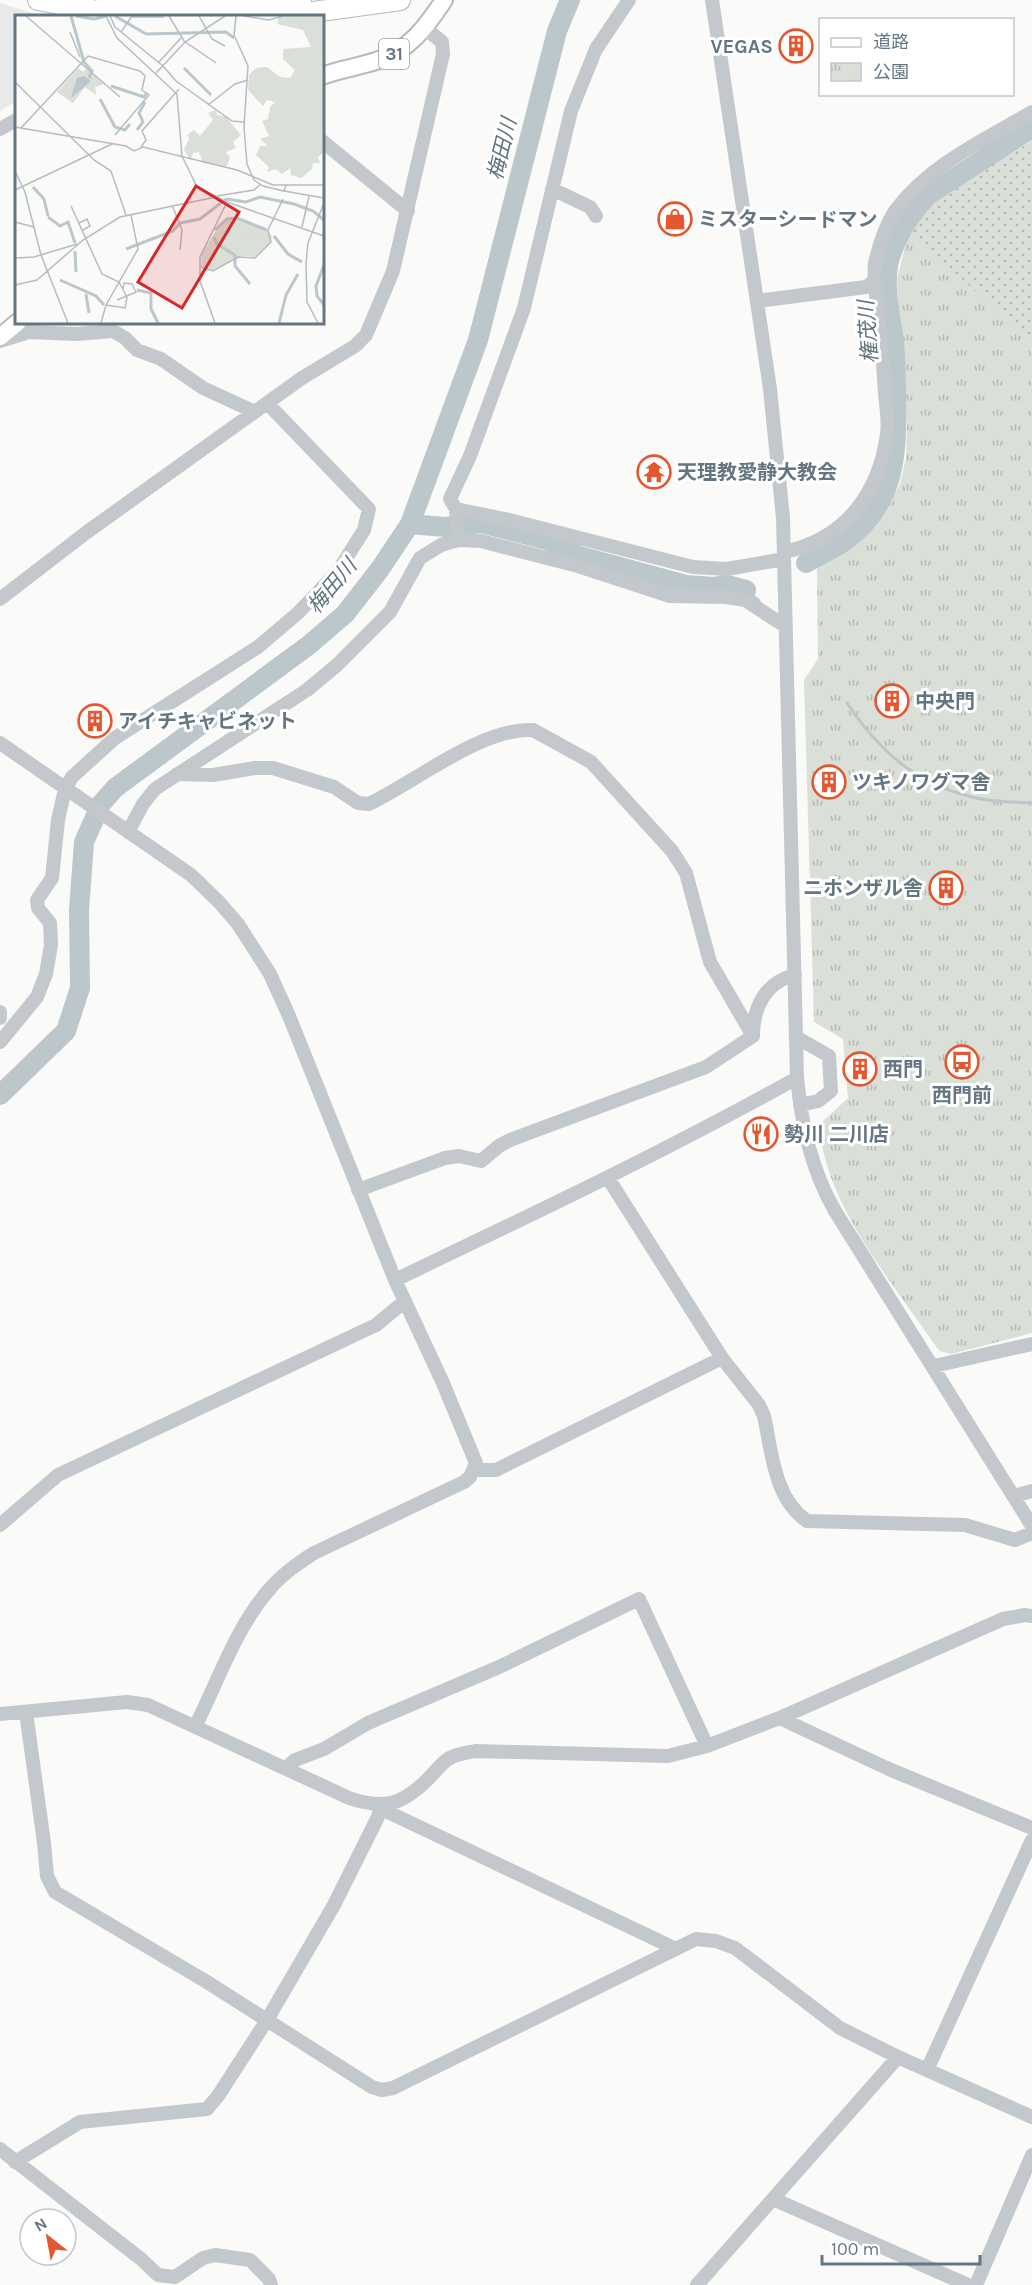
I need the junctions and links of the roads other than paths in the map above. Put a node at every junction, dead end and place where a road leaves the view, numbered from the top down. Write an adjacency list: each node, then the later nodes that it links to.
1 (38, 0): 8 (highway)
2 (106, 0): 7 (highway)
3 (400, 0): 7 (highway)
4 (444, 0): 10 (main road, 31)
5 (629, 0): 16 (street)
6 (712, 0): 20 (street)
7 (291, 5)
8 (75, 8): 9 (highway)
9 (118, 15)
10 (425, 28): 11 (main road, 31); 17 (street)
11 (324, 75)
12 (1032, 112): 19 (street)
13 (15, 121): 14 (street)
14 (0, 129)
15 (324, 143): 17 (street)
16 (552, 189): 18 (street); 25 (street)
17 (408, 211): 23 (street)
18 (596, 216)
19 (874, 279): 20 (street); 27 (street)
20 (757, 301): 27 (street)
21 (16, 324): 22 (main road)
22 (0, 339): 24 (street)
23 (267, 403): 24 (street); 32 (street)
24 (255, 412): 28 (street)
25 (456, 511): 26 (street); 27 (street)
26 (458, 538): 29 (street); 31 (street)
27 (784, 555): 29 (street)
28 (0, 599)
29 (785, 626): 34 (street)
30 (0, 743): 32 (street)
31 (177, 774): 33 (street); 37 (street)
32 (67, 791): 33 (street); 39 (street)
33 (127, 831): 43 (street)
34 (795, 975): 37 (street); 38 (street)
35 (0, 1012): 36 (street)
36 (0, 1018)
37 (753, 1036): 43 (street)
38 (796, 1037): 40 (street); 41 (street)
39 (0, 1042)
40 (797, 1078): 41 (street); 42 (street)
41 (800, 1105): 48 (street)
42 (608, 1178): 44 (street); 47 (street)
43 (358, 1190): 44 (street)
44 (395, 1280): 45 (street)
45 (405, 1301): 49 (street); 52 (street)
46 (1032, 1344): 48 (street)
47 (722, 1358): 49 (street); 54 (street)
48 (934, 1366): 51 (street)
49 (475, 1470): 59 (street)
50 (1032, 1491): 51 (street)
51 (1013, 1496): 53 (street)
52 (0, 1525)
53 (1032, 1526)
54 (1032, 1533)
55 (1032, 1616): 58 (street)
56 (26, 1712): 57 (street); 59 (street); 66 (street)
57 (0, 1714)
58 (782, 1717): 60 (street); 63 (street)
59 (196, 1725): 61 (street)
60 (707, 1746): 61 (street); 62 (street)
61 (286, 1768): 62 (street)
62 (381, 1805): 65 (street); 66 (street)
63 (1032, 1828)
64 (1032, 1840): 68 (street)
65 (674, 1948): 66 (street); 67 (street)
66 (267, 2020): 72 (street)
67 (898, 2057): 68 (street); 73 (street)
68 (927, 2070): 69 (street)
69 (1032, 2117)
70 (0, 2149): 72 (street)
71 (1032, 2155): 77 (street)
72 (15, 2162): 74 (street)
73 (773, 2199): 75 (street); 76 (street)
74 (272, 2285)
75 (697, 2285)
76 (968, 2285)
77 (976, 2285)

